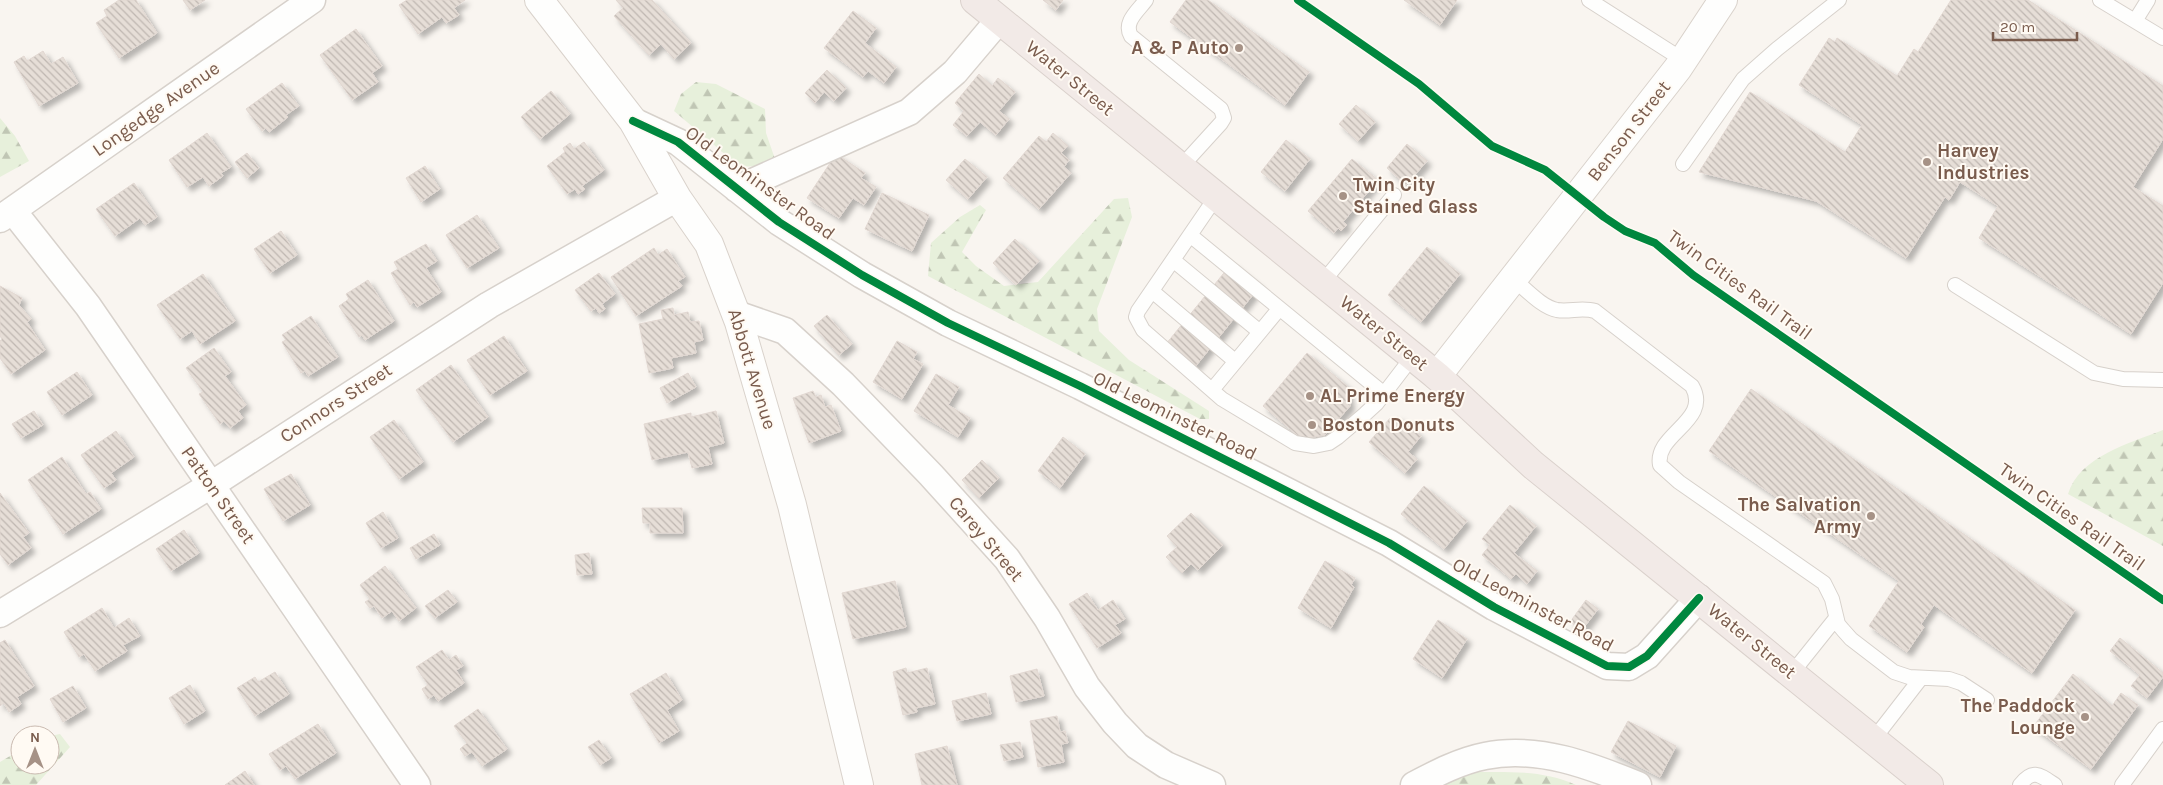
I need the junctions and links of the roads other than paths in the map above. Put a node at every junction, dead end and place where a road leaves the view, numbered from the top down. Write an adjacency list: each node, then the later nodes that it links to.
1 (312, 0): 21 (street, Longedge Avenue)
2 (539, 0): 14 (main road, Abbott Avenue)
3 (974, 0): 10 (highway, Water Street)
4 (1146, 0): 16 (lane)
5 (1589, 0): 13 (lane)
6 (1723, 0): 13 (main road, Benson Street)
7 (1840, 0): 15 (lane)
8 (2100, 0): 11 (lane)
9 (2148, 0): 11 (lane)
10 (999, 20): 16 (highway, Water Street); 17 (street)
11 (2136, 21): 12 (lane)
12 (2163, 38)
13 (1683, 60): 24 (main road, Benson Street)
14 (633, 121): 17 (street, Old Leominster Road); 20 (main road, Abbott Avenue)
15 (1683, 164)
16 (1180, 168): 19 (highway, Water Street)
17 (736, 189): 38 (street, Old Leominster Road)
18 (1394, 195): 25 (lane)
19 (1216, 197): 22 (lane); 25 (highway, Water Street)
20 (677, 198): 29 (main road, Abbott Avenue); 37 (street, Connors Street)
21 (7, 215): 37 (street, Patton Street)
22 (1190, 235): 23 (lane); 28 (lane)
23 (1173, 260): 27 (lane); 30 (lane)
24 (1512, 279): 33 (main road, Benson Street); 40 (lane)
25 (1322, 283): 31 (highway, Water Street)
26 (1955, 285): 34 (lane)
27 (1152, 291): 32 (lane); 35 (lane)
28 (1279, 309): 30 (lane); 36 (lane)
29 (736, 314): 47 (main road, Abbott Avenue); 48 (street, Carey Street)
30 (1260, 332): 32 (lane)
31 (1413, 356): 33 (highway, Water Street); 36 (lane)
32 (1235, 362): 35 (lane)
33 (1437, 376): 38 (highway, Water Street)
34 (2163, 380)
35 (1212, 390): 36 (lane)
36 (1384, 393)
37 (212, 485): 39 (street, Connors Street); 46 (street, Patton Street)
38 (1699, 598): 41 (highway, Water Street)
39 (0, 614)
40 (1836, 618): 41 (lane); 42 (lane)
41 (1792, 673): 45 (highway, Water Street)
42 (1920, 678): 43 (lane); 45 (lane)
43 (1987, 700)
44 (2163, 729): 54 (lane)
45 (1873, 740): 51 (highway, Water Street)
46 (417, 785)
47 (859, 785)
48 (1212, 785)
49 (1414, 785): 50 (street)
50 (1638, 785)
51 (1928, 785)
52 (2020, 785): 53 (lane)
53 (2055, 785)
54 (2122, 785)

